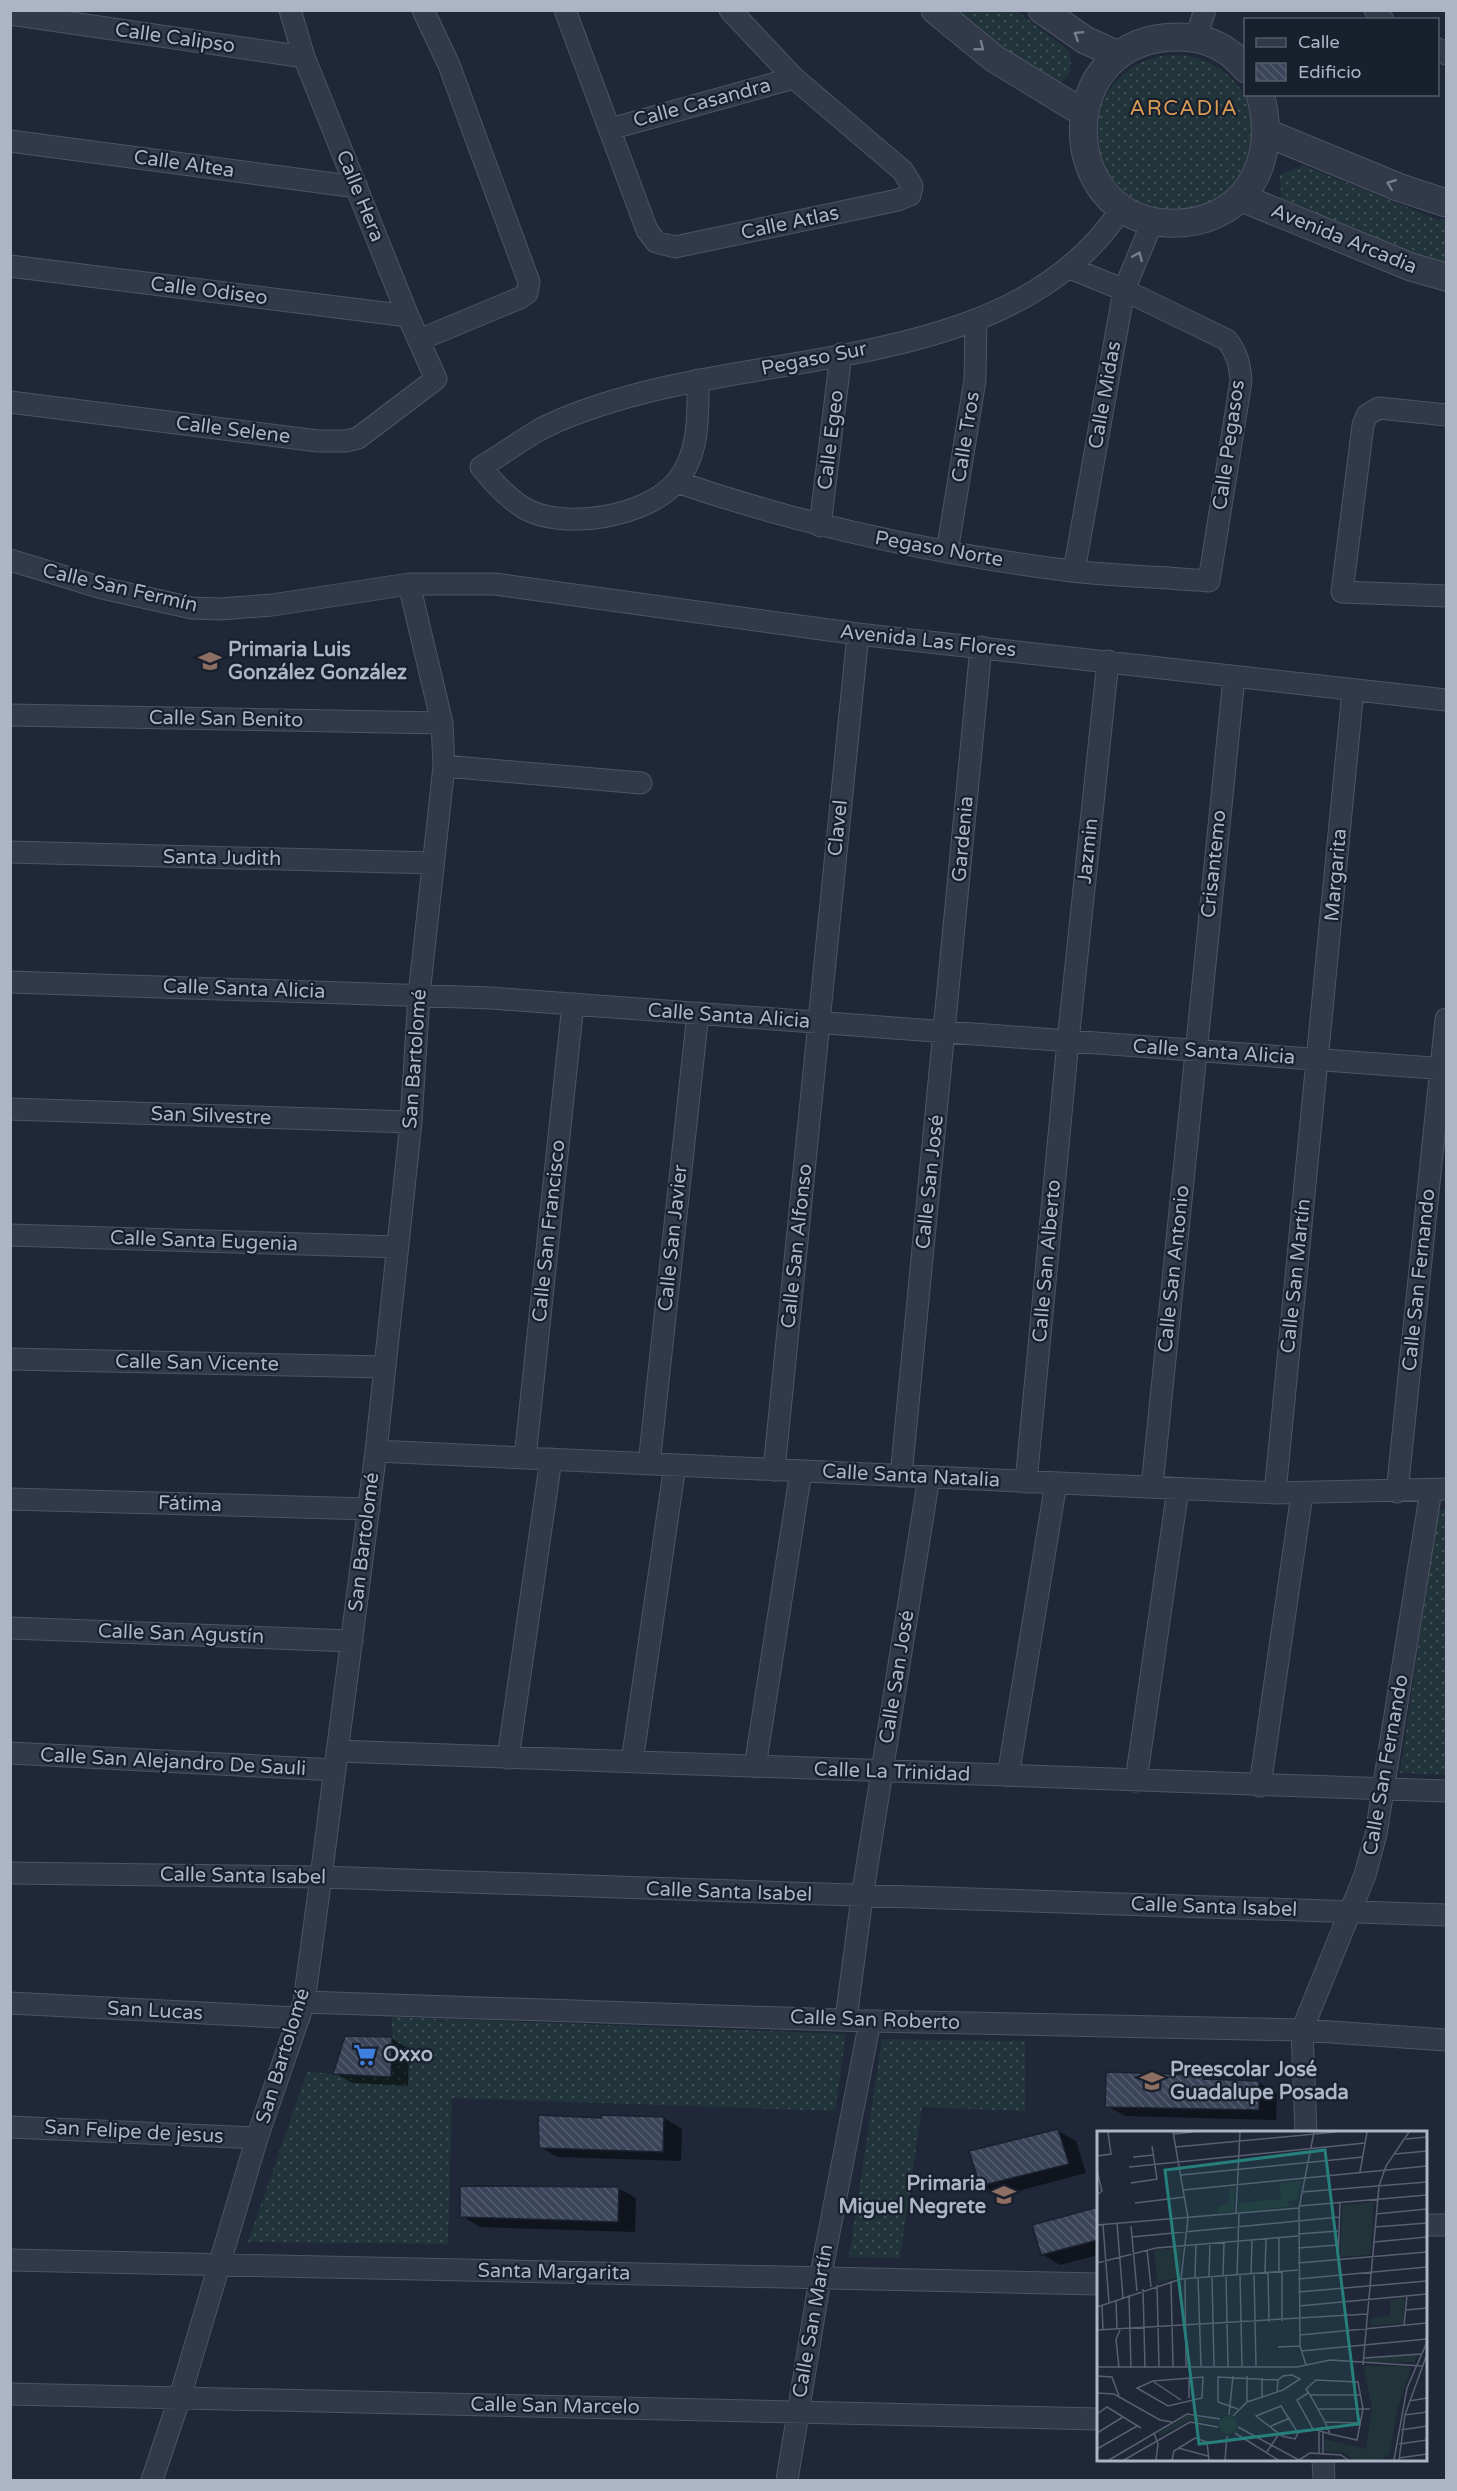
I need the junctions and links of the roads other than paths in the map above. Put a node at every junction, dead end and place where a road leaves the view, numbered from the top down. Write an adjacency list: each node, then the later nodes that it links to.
1 (290, 10): 11 (street, Calle Hera)
2 (423, 10): 30 (street)
3 (565, 10): 16 (street, Calle Atlas)
4 (730, 10): 13 (street, Calle Atlas)
5 (935, 10): 15 (street, one-way to 15)
6 (1042, 10): 10 (street, one-way to 6)
7 (1204, 10): 9 (street)
8 (10, 14): 11 (street, Calle Calipso)
9 (1196, 37): 10 (street); 12 (street)
10 (1116, 54): 15 (street)
11 (304, 57): 19 (street, Calle Hera)
12 (1244, 68)
13 (794, 78): 16 (street, Calle Casandra); 16 (street, Calle Atlas)
14 (1260, 96): 17 (street)
15 (1085, 114): 22 (street)
16 (610, 129)
17 (1266, 133): 20 (street); 21 (street, one-way to 17)
18 (10, 141): 19 (street, Calle Altea)
19 (357, 187): 28 (street, Calle Hera)
20 (1242, 198): 23 (street); 26 (street, Avenida Arcadia)
21 (1446, 203)
22 (1121, 209): 23 (street); 25 (street, Pegaso Sur)
23 (1152, 223): 27 (street, Calle Midas, one-way to 23)
24 (10, 266): 28 (street, Calle Odiseo)
25 (1070, 268): 27 (street, Calle Pegasos); 29 (street, Pegaso Sur)
26 (1446, 277)
27 (1124, 290): 40 (street, Calle Midas); 41 (street, Calle Pegasos)
28 (408, 316): 30 (street, Calle Hera)
29 (976, 320): 31 (street, Pegaso Sur); 38 (street, Calle Tros)
30 (420, 340): 32 (street, Calle Hera)
31 (842, 354): 33 (street, Pegaso Sur); 37 (street, Calle Egeo)
32 (436, 379): 34 (street, Calle Selene)
33 (698, 380): 36 (street); 36 (street, Pegaso Sur)
34 (10, 402)
35 (1446, 415): 43 (street)
36 (677, 482): 37 (street, Pegaso Norte)
37 (820, 526): 38 (street, Pegaso Norte)
38 (947, 552): 40 (street, Pegaso Norte)
39 (10, 560): 42 (street, Calle San Fermín)
40 (1074, 571): 41 (street, Pegaso Norte)
41 (1209, 580)
42 (409, 584): 44 (street, Avenida Las Flores); 51 (street, San Bartolomé)
43 (1446, 596)
44 (858, 634): 45 (street, Avenida Las Flores); 61 (street, Clavel)
45 (981, 647): 46 (street, Avenida Las Flores); 62 (street, Gardenia)
46 (1108, 661): 47 (street, Avenida Las Flores); 63 (street, Jazmin)
47 (1234, 678): 48 (street, Avenida Las Flores); 64 (street, Crisantemo)
48 (1353, 690): 49 (street, Avenida Las Flores); 65 (street, Margarita)
49 (1446, 700)
50 (10, 715): 51 (street, Calle San Benito)
51 (442, 723): 52 (street, San Bartolomé)
52 (444, 766): 53 (street); 55 (street, San Bartolomé)
53 (640, 783)
54 (10, 852): 55 (street, Santa Judith)
55 (433, 863): 57 (street, San Bartolomé)
56 (10, 982): 57 (street, Calle Santa Alicia)
57 (419, 995): 58 (street, Calle Santa Alicia); 68 (street, San Bartolomé)
58 (573, 1004): 59 (street, Calle Santa Alicia); 74 (street, Calle San Francisco)
59 (698, 1013): 61 (street, Calle Santa Alicia); 76 (street, Calle San Javier)
60 (1446, 1019): 66 (street, Calle San Fernando)
61 (819, 1022): 62 (street, Calle Santa Alicia); 78 (street, Calle San Alfonso)
62 (945, 1031): 63 (street, Calle Santa Alicia); 80 (street, Calle San José)
63 (1068, 1041): 64 (street, Calle Santa Alicia); 82 (street, Calle San Alberto)
64 (1195, 1050): 65 (street, Calle Santa Alicia); 84 (street, Calle San Antonio)
65 (1318, 1059): 66 (street, Calle Santa Alicia); 88 (street, Calle San Martín)
66 (1444, 1069): 87 (street, Calle San Fernando)
67 (10, 1109): 68 (street, San Silvestre)
68 (411, 1122): 70 (street, San Bartolomé)
69 (10, 1235): 70 (street, Calle Santa Eugenia)
70 (398, 1247): 72 (street, San Bartolomé)
71 (10, 1359): 72 (street, Calle San Vicente)
72 (384, 1367): 73 (street, San Bartolomé)
73 (376, 1451): 74 (street, Calle Santa Natalia); 91 (street, San Bartolomé)
74 (525, 1458): 75 (street, Calle Santa Natalia)
75 (551, 1459): 76 (street, Calle Santa Natalia); 95 (street)
76 (649, 1464): 77 (street, Calle Santa Natalia)
77 (675, 1465): 78 (street, Calle Santa Natalia); 97 (street)
78 (774, 1470): 79 (street, Calle Santa Natalia)
79 (801, 1471): 80 (street, Calle Santa Natalia); 98 (street)
80 (901, 1476): 81 (street, Calle Santa Natalia)
81 (929, 1477): 82 (street, Calle Santa Natalia); 99 (street, Calle San José)
82 (1026, 1482): 83 (street, Calle Santa Natalia)
83 (1056, 1483): 84 (street, Calle Santa Natalia); 100 (street)
84 (1152, 1487): 85 (street, Calle Santa Natalia)
85 (1178, 1489): 88 (street, Calle Santa Natalia); 101 (street)
86 (1439, 1490): 87 (street, Calle Santa Natalia); 103 (street, Calle San Fernando)
87 (1397, 1492): 89 (street, Calle Santa Natalia)
88 (1275, 1493): 89 (street, Calle Santa Natalia)
89 (1302, 1494): 102 (street)
90 (10, 1499): 91 (street, Fátima)
91 (369, 1509): 93 (street, San Bartolomé)
92 (10, 1628): 93 (street, Calle San Agustín)
93 (352, 1641): 96 (street, San Bartolomé)
94 (10, 1753): 96 (street, Calle San Alejandro De Sauli)
95 (508, 1758): 96 (street, Calle La Trinidad); 97 (street, Calle La Trinidad)
96 (336, 1761): 106 (street, San Bartolomé)
97 (632, 1762): 98 (street, Calle La Trinidad)
98 (755, 1767): 99 (street, Calle La Trinidad)
99 (881, 1771): 100 (street, Calle La Trinidad); 107 (street, Calle San José)
100 (1008, 1776): 101 (street, Calle La Trinidad)
101 (1136, 1781): 102 (street, Calle La Trinidad)
102 (1260, 1786): 103 (street, Calle La Trinidad)
103 (1384, 1789): 104 (street, Calle La Trinidad); 108 (street, Calle San Fernando)
104 (1446, 1791)
105 (10, 1873): 106 (street, Calle Santa Isabel)
106 (321, 1877): 107 (street, Calle Santa Isabel); 111 (street, San Bartolomé)
107 (862, 1897): 108 (street, Calle Santa Isabel); 112 (street, Calle San José)
108 (1351, 1912): 109 (street, Calle Santa Isabel); 114 (street, Calle San Fernando)
109 (1446, 1915)
110 (10, 2003): 111 (street, San Lucas)
111 (301, 2010): 112 (street, Calle San Roberto); 118 (street, San Bartolomé)
112 (846, 2019): 113 (street, Calle San Roberto)
113 (870, 2021): 114 (street, Calle San Roberto); 123 (street, Calle San Martín)
114 (1302, 2030): 115 (street, Calle San Roberto); 117 (street)
115 (1446, 2040)
116 (10, 2127): 118 (street, San Felipe de jesus)
117 (1306, 2131)
118 (257, 2138): 122 (street, San Bartolomé)
119 (1427, 2225): 120 (street)
120 (1446, 2225)
121 (10, 2260): 122 (street, Santa Margarita)
122 (220, 2264): 123 (street, Santa Margarita); 126 (street, San Bartolomé)
123 (820, 2278): 124 (street, Santa Margarita); 127 (street, Calle San Martín)
124 (1097, 2284)
125 (10, 2394): 126 (street, Calle San Marcelo)
126 (179, 2400): 127 (street, Calle San Marcelo); 130 (street, San Bartolomé)
127 (798, 2411): 128 (street, Calle San Marcelo); 131 (street, Calle San Martín)
128 (1097, 2419)
129 (1323, 2461): 132 (street)
130 (152, 2481)
131 (787, 2481)
132 (1324, 2481)

